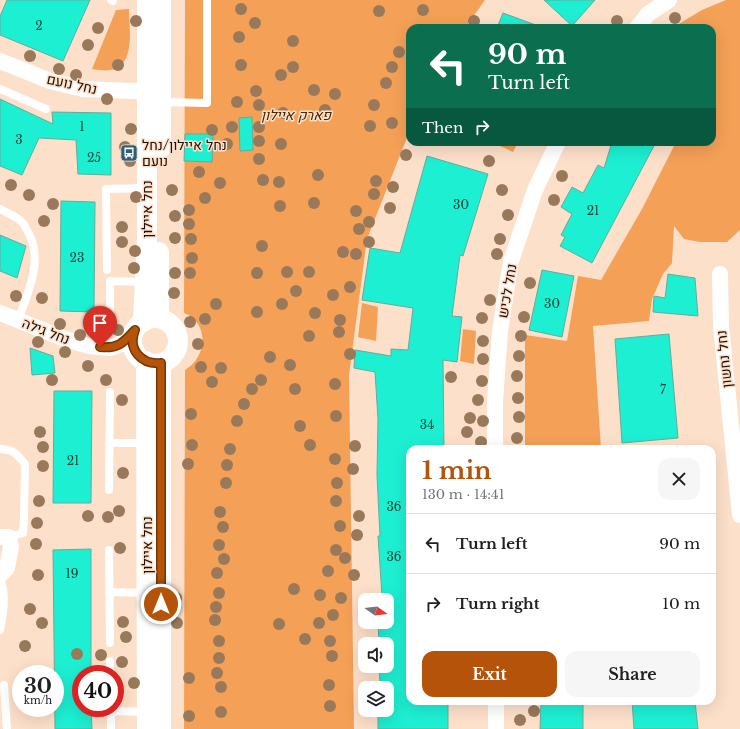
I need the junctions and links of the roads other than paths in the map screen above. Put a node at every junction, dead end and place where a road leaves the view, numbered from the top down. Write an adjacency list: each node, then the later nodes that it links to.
1 (147, 0): 8 (street, נחל איילון)
2 (161, 0): 8 (street, נחל איילון)
3 (207, 0): 8 (lane)
4 (669, 0): 5 (street)
5 (640, 24)
6 (0, 61): 8 (street, נחל נועם)
7 (0, 89): 9 (lane)
8 (154, 97): 11 (street, נחל איילון); 19 (street, נחל איילון)
9 (46, 108)
10 (556, 146): 25 (street, נחל לכיש)
11 (147, 188): 13 (lane); 15 (street, נחל איילון)
12 (0, 209): 18 (lane)
13 (107, 270)
14 (720, 274): 24 (street, נחל נחשון)
15 (145, 282): 17 (lane); 19 (street, נחל איילון)
16 (0, 313): 18 (street, נחל גילה)
17 (110, 317)
18 (18, 320): 19 (street, נחל גילה)
19 (146, 323): 20 (street); 20 (street)
20 (154, 362): 23 (street, נחל איילון); 44 (street, נחל איילון)
21 (110, 392): 22 (lane)
22 (109, 442): 23 (lane); 27 (lane)
23 (146, 443): 34 (street, נחל איילון)
24 (737, 443): 28 (street, נחל נחשון)
25 (495, 445)
26 (0, 449): 29 (lane)
27 (109, 490)
28 (740, 515)
29 (4, 537): 31 (street)
30 (109, 550): 33 (lane)
31 (0, 575)
32 (0, 580): 35 (lane)
33 (109, 592): 34 (lane); 36 (lane)
34 (146, 593): 41 (street, נחל איילון)
35 (0, 630)
36 (110, 643)
37 (4, 684): 42 (lane)
38 (496, 705): 45 (street)
39 (124, 714): 41 (lane)
40 (111, 717): 43 (lane)
41 (147, 720)
42 (7, 729)
43 (111, 729)
44 (161, 729)
45 (496, 729)

